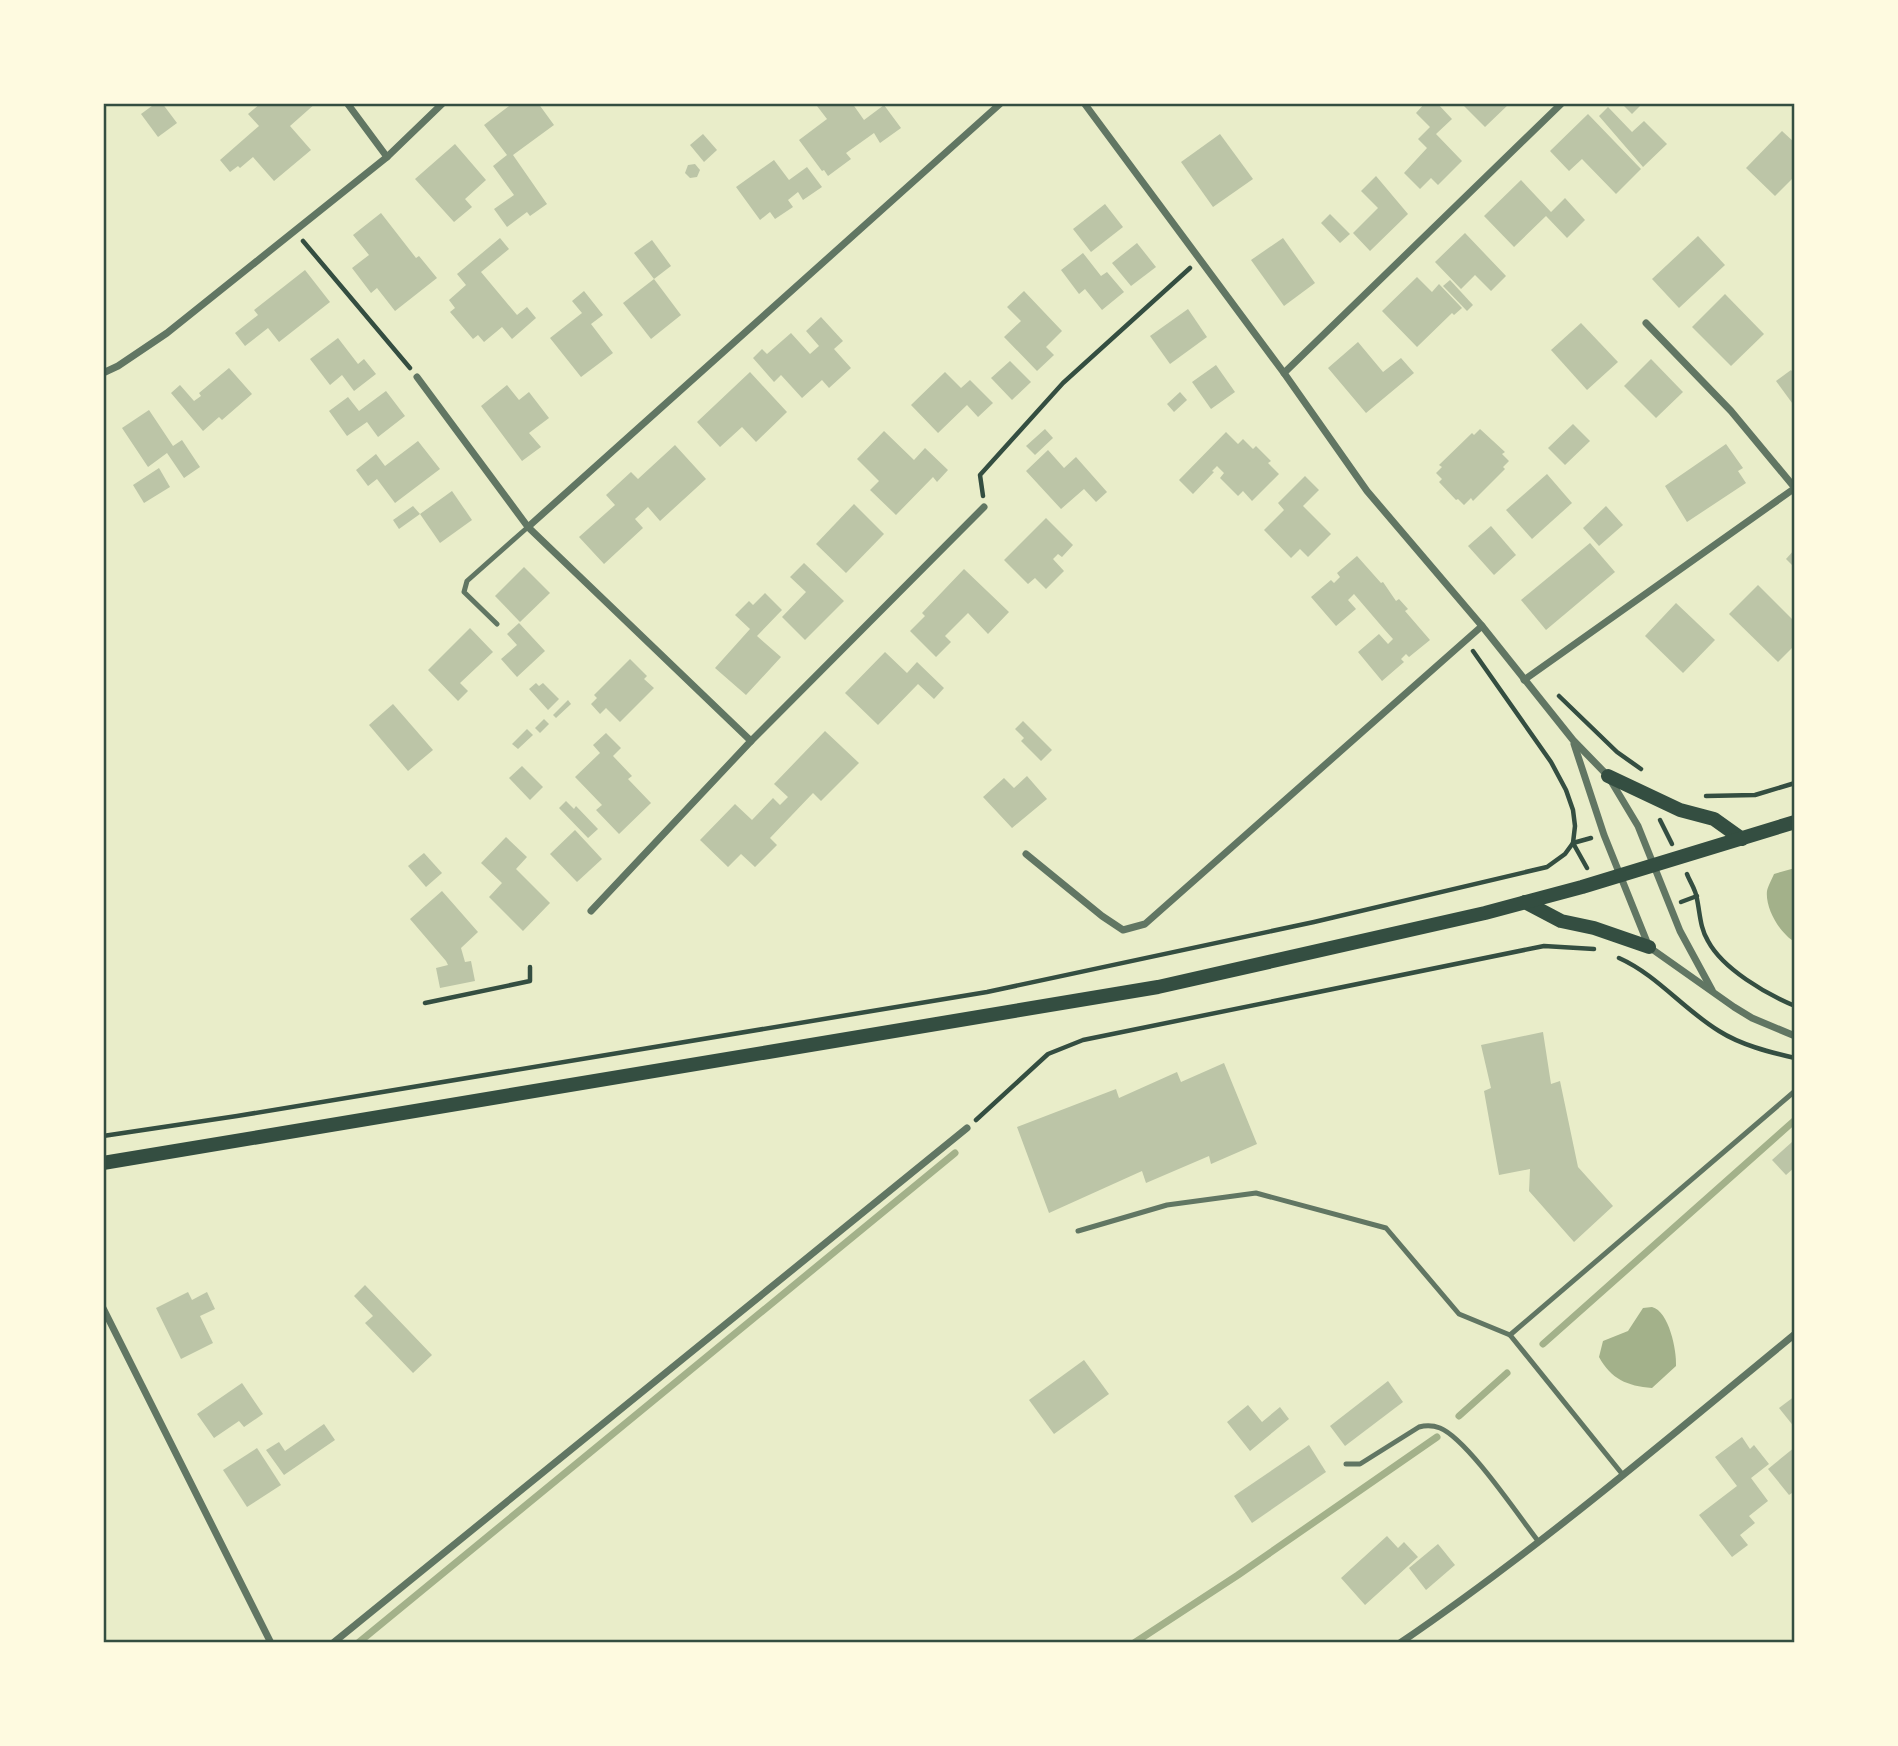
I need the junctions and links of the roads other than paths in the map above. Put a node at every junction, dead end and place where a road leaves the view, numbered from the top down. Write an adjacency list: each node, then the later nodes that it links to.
1 (347, 103): 6 (street)
2 (443, 103): 6 (street)
3 (1001, 103): 13 (street)
4 (1084, 103): 9 (street)
5 (1562, 103): 9 (street)
6 (387, 157): 8 (street)
7 (1646, 323): 11 (street)
8 (103, 373)
9 (1284, 373): 15 (street)
10 (417, 377): 13 (street)
11 (1795, 488): 16 (street)
12 (984, 507): 18 (street)
13 (528, 527): 14 (lane); 18 (street)
14 (497, 624)
15 (1482, 626): 16 (street); 22 (street)
16 (1524, 680): 17 (street)
17 (1573, 740): 19 (street); 24 (street)
18 (751, 741): 26 (street)
19 (1608, 776): 21 (main road); 23 (street)
20 (1795, 822): 21 (main road)
21 (1742, 839): 23 (main road)
22 (1026, 853)
23 (1656, 865): 24 (main road); 28 (street)
24 (1622, 876): 25 (main road); 27 (street)
25 (1525, 902): 27 (main road); 32 (main road)
26 (591, 911)
27 (1649, 947): 28 (street)
28 (1712, 990): 29 (street)
29 (1795, 1035)
30 (1795, 1091): 36 (lane)
31 (967, 1128): 41 (street)
32 (103, 1163)
33 (1078, 1231): 36 (lane)
34 (103, 1308): 40 (street)
35 (1795, 1334): 38 (street)
36 (1510, 1335): 38 (lane)
37 (1346, 1464): 39 (lane)
38 (1623, 1475): 39 (street)
39 (1538, 1541): 42 (street)
40 (271, 1643)
41 (333, 1643)
42 (1400, 1643)

